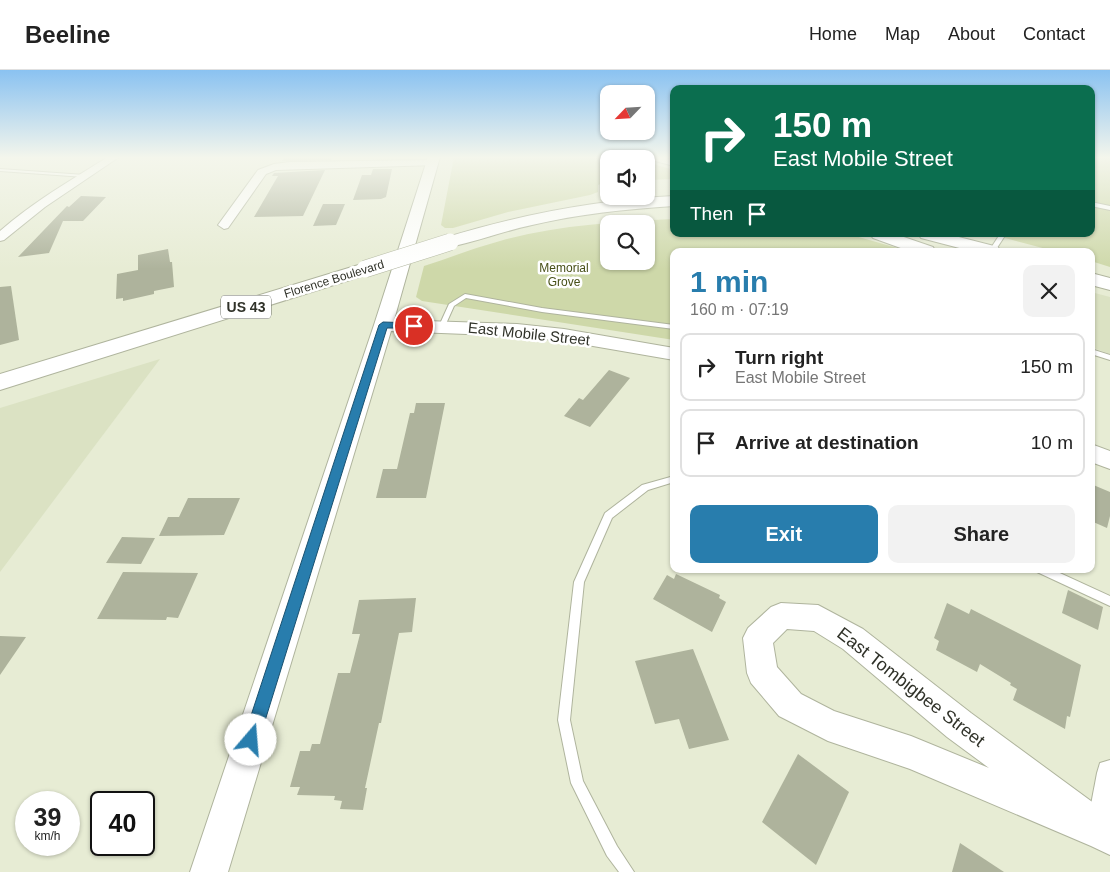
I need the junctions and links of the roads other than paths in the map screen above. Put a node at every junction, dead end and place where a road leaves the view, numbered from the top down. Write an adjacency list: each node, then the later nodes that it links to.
1 (58, 194): 8 (street)
2 (246, 194): 9 (street)
3 (423, 194): 19 (street)
4 (670, 201): 25 (highway, Florence Boulevard / US 43, bridge)
5 (1095, 205): 6 (lane)
6 (1110, 208)
7 (0, 223): 8 (street)
8 (15, 224): 10 (street)
9 (224, 224)
10 (0, 237)
11 (887, 237): 14 (highway)
12 (938, 237): 15 (highway)
13 (1001, 237): 16 (lane)
14 (918, 248)
15 (980, 248)
16 (993, 248)
17 (1095, 280): 18 (highway)
18 (1110, 284)
19 (383, 325): 20 (street, East Mobile Street); 33 (street)
20 (442, 326): 21 (lane); 23 (street, East Mobile Street)
21 (670, 326)
22 (1095, 352): 24 (lane)
23 (670, 353)
24 (1110, 358)
25 (0, 382)
26 (1095, 454): 27 (street)
27 (1110, 460)
28 (670, 480): 34 (lane)
29 (1049, 573): 30 (lane)
30 (1110, 601)
31 (1110, 773): 32 (street)
32 (1105, 834): 32 (street, East Tombigbee Street)
33 (209, 872)
34 (627, 872)

